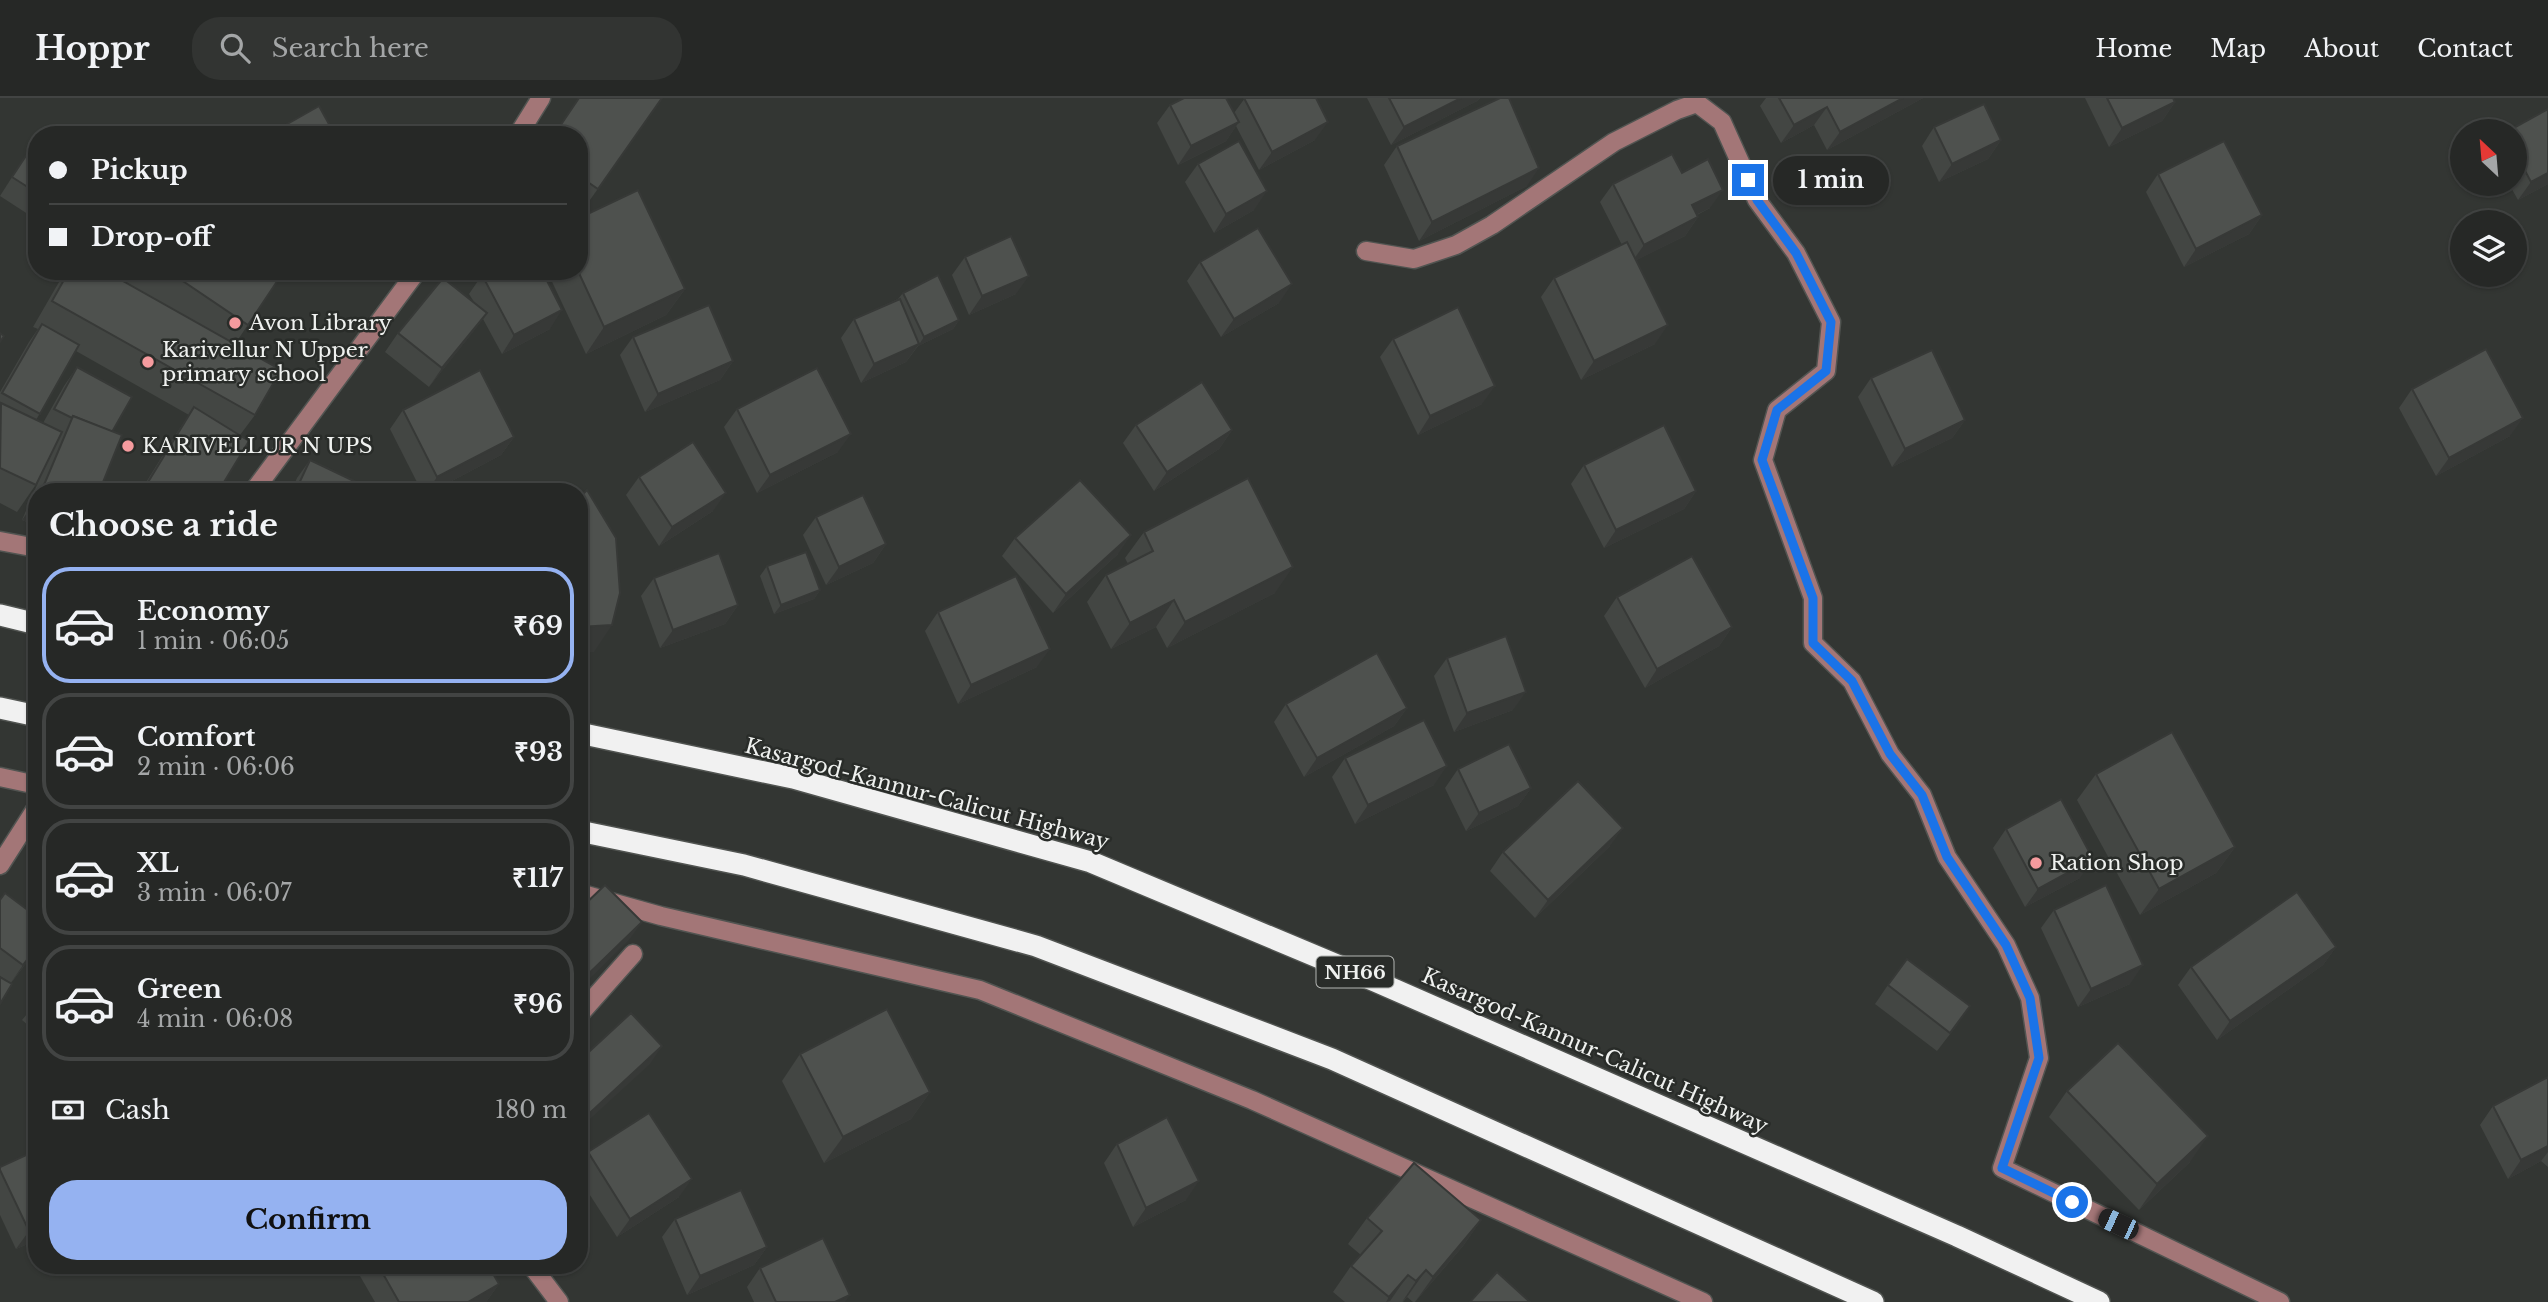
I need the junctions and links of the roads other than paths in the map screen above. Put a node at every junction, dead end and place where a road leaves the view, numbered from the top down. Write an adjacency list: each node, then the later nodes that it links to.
1 (541, 98): 2 (street)
2 (524, 126)
3 (1366, 251): 26 (street)
4 (410, 280): 5 (street)
5 (260, 483)
6 (0, 541): 7 (street)
7 (28, 546)
8 (0, 615): 9 (highway)
9 (28, 622)
10 (2, 709): 11 (highway)
11 (28, 714)
12 (588, 735): 25 (highway, Kasargod-Kannur-Calicut Highway / NH66)
13 (0, 777): 14 (street)
14 (28, 783)
15 (28, 821): 17 (street)
16 (588, 833): 24 (highway)
17 (0, 865)
18 (588, 896): 23 (street)
19 (633, 954): 20 (street)
20 (588, 1005)
21 (538, 1274): 22 (street)
22 (559, 1302)
23 (1703, 1302)
24 (1873, 1302)
25 (2099, 1302)
26 (2280, 1302)

